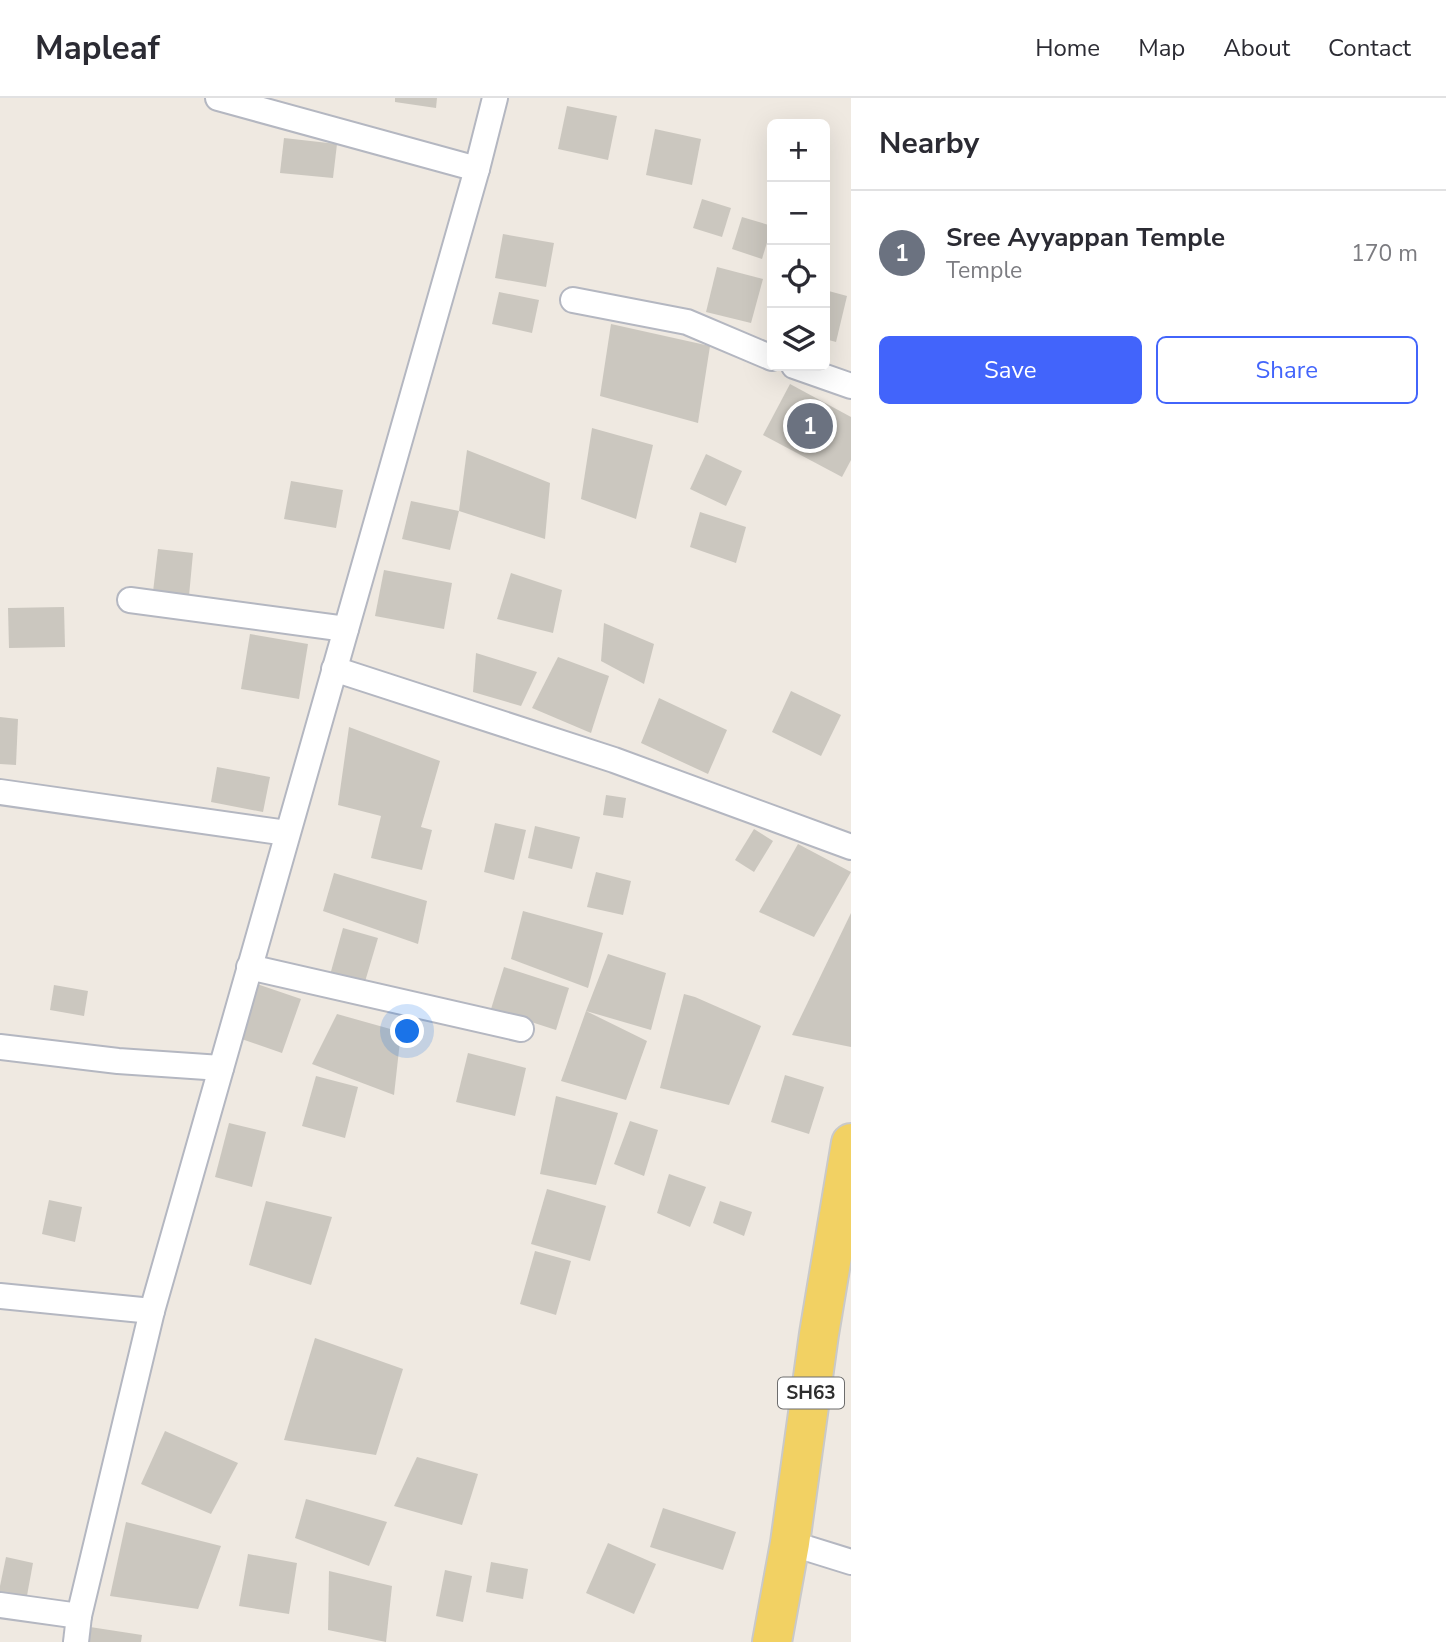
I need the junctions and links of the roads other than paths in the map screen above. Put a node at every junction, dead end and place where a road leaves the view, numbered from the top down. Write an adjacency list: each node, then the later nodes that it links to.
1 (218, 98): 3 (street)
2 (495, 98): 3 (street)
3 (477, 169): 9 (street)
4 (573, 300): 5 (street)
5 (767, 356)
6 (808, 371): 7 (street)
7 (851, 386)
8 (130, 600): 9 (street)
9 (346, 629): 10 (street)
10 (334, 668): 12 (street); 13 (street)
11 (0, 793): 12 (street)
12 (287, 833): 14 (street)
13 (851, 847)
14 (249, 967): 15 (street); 17 (street)
15 (521, 1029)
16 (0, 1047): 17 (street)
17 (221, 1069): 20 (street)
18 (851, 1143): 21 (main road, SH63)
19 (0, 1296): 20 (street)
20 (152, 1311): 24 (street)
21 (790, 1543): 22 (street); 26 (main road, SH63)
22 (851, 1562)
23 (0, 1605): 24 (street)
24 (79, 1616): 25 (street)
25 (76, 1642)
26 (772, 1642)

